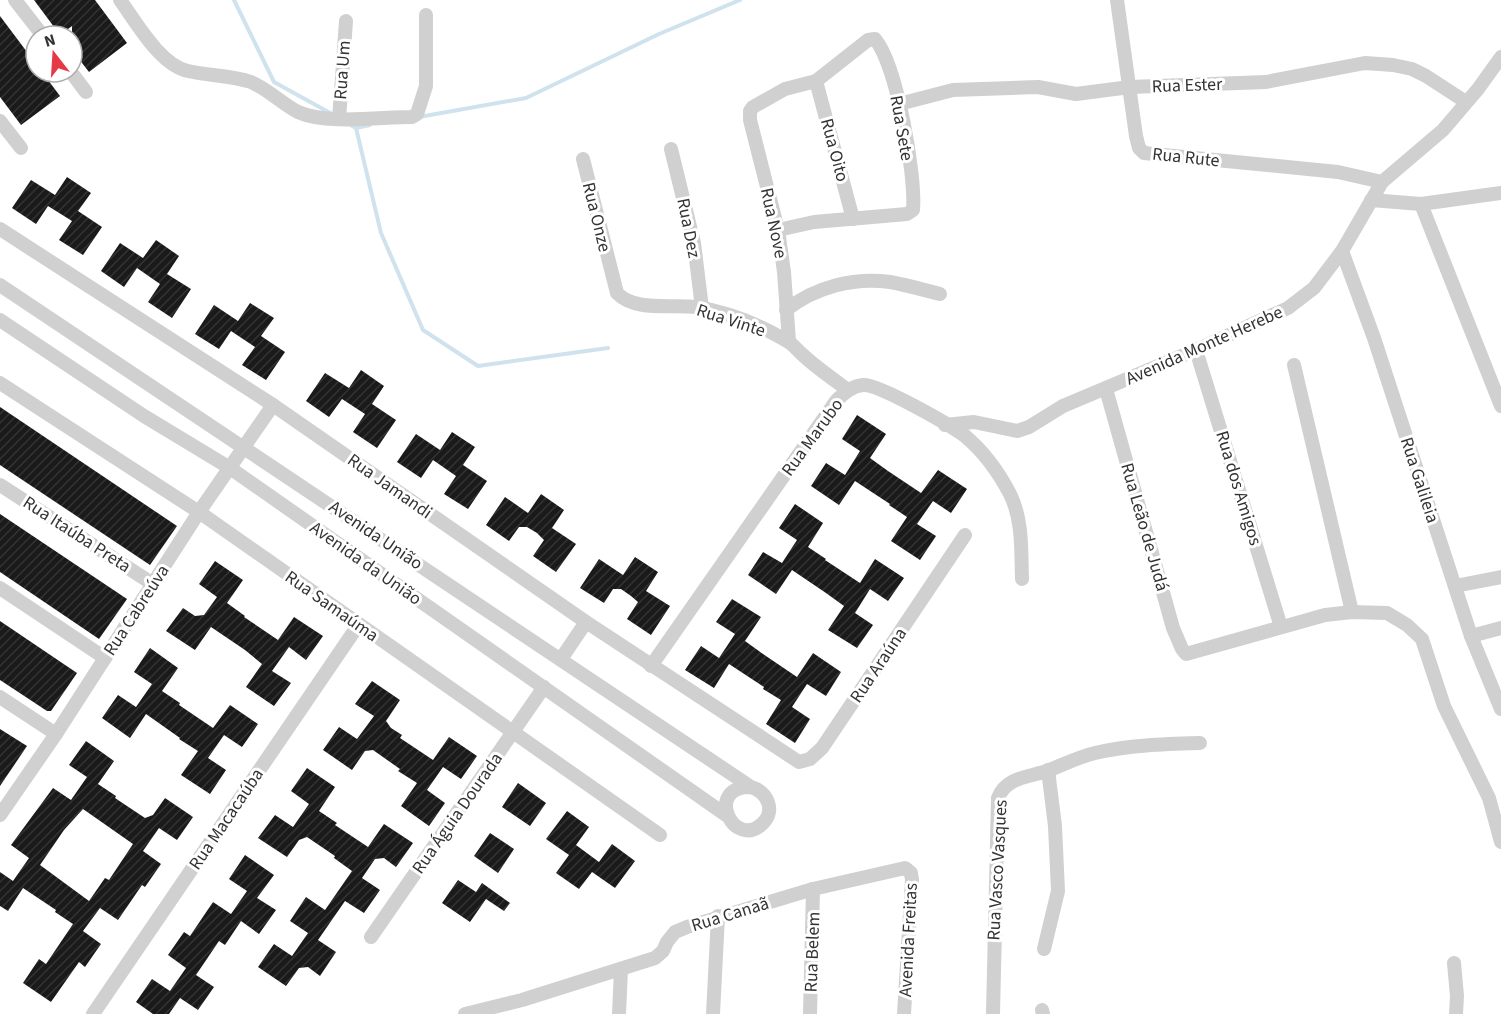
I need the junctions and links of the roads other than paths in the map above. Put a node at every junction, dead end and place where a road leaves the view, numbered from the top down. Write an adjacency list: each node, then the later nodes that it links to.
1 (15, 0): 6 (street)
2 (120, 0): 14 (street)
3 (1117, 0): 10 (street, Rua Rute)
4 (426, 15): 14 (street)
5 (346, 21): 14 (street, Rua Um)
6 (34, 24)
7 (1501, 57): 12 (street, Avenida Monte Herebe)
8 (816, 81): 13 (street, Rua Sete); 23 (street, Rua Oito); 25 (street, Rua Nove)
9 (80, 84): 11 (street)
10 (1130, 87): 12 (street, Rua Ester); 13 (street, Rua Ester); 19 (street, Rua Rute)
11 (86, 92)
12 (1466, 102): 19 (street, Avenida Monte Herebe)
13 (899, 104): 23 (street, Rua Sete)
14 (339, 120)
15 (0, 121): 16 (street)
16 (21, 148)
17 (671, 149): 30 (street, Rua Dez)
18 (583, 159): 27 (street, Rua Onze)
19 (1382, 182): 21 (street, Avenida Monte Herebe)
20 (1501, 193): 22 (street)
21 (1371, 200): 22 (street); 26 (street, Avenida Monte Herebe)
22 (1421, 204): 40 (street)
23 (853, 219): 25 (street)
24 (0, 229): 39 (street, Rua Jamandi)
25 (778, 230): 31 (street, Rua Nove)
26 (1342, 251): 34 (street, Avenida Monte Herebe); 50 (street, Rua Galileia)
27 (612, 275): 30 (street, Rua Vinte)
28 (0, 285): 42 (street, Avenida União)
29 (940, 294): 31 (street)
30 (702, 308): 33 (street, Rua Vinte)
31 (786, 310): 33 (street, Rua Nove)
32 (0, 320): 43 (street, Avenida da União)
33 (789, 342): 38 (street, Rua Vinte)
34 (1196, 350): 37 (street, Avenida Monte Herebe); 55 (street, Rua dos Amigos)
35 (1294, 365): 52 (street)
36 (0, 383): 45 (street, Rua Samaúma)
37 (1106, 389): 41 (street, Avenida Monte Herebe); 55 (street, Rua Leão de Judá)
38 (848, 390): 41 (street, Rua Marubo); 60 (street, Rua Marubo)
39 (273, 405): 42 (street, Rua Cabreúva); 53 (street, Rua Jamandi)
40 (1501, 405)
41 (945, 425): 48 (street, Rua Marubo)
42 (245, 447): 43 (street, Rua Cabreúva); 59 (street, Avenida União)
43 (230, 468): 45 (street, Rua Cabreúva); 61 (street, Avenida da União)
44 (0, 485): 49 (street, Rua Itaúba Preta)
45 (199, 512): 49 (street, Rua Cabreúva); 54 (street, Rua Samaúma)
46 (965, 535): 67 (street, Rua Araúna)
47 (1501, 577): 50 (street)
48 (1022, 579)
49 (153, 584): 58 (street, Rua Cabreúva)
50 (1455, 586): 57 (street, Rua Galileia)
51 (0, 588): 58 (street)
52 (1352, 612): 55 (street); 73 (street)
53 (586, 622): 59 (street); 60 (street, Rua Jamandi)
54 (359, 624): 65 (street, Rua Samaúma); 82 (street, Rua Macacaúba)
55 (1281, 627)
56 (1501, 628): 57 (street)
57 (1471, 636): 63 (street, Rua Galileia)
58 (105, 658): 64 (street, Rua Cabreúva)
59 (561, 659): 69 (street, Avenida União)
60 (651, 666): 67 (street, Rua Jamandi)
61 (544, 687): 65 (street, Rua Águia Dourada); 71 (street, Avenida da União)
62 (0, 697): 64 (street)
63 (1501, 709)
64 (56, 734): 70 (street, Rua Cabreúva)
65 (512, 734): 72 (street, Rua Samaúma); 77 (street, Rua Águia Dourada)
66 (1200, 742): 68 (street, Rua Vasco Vasques)
67 (777, 747)
68 (1048, 770): 78 (street); 88 (street, Rua Vasco Vasques)
69 (751, 787): 71 (street); 71 (street, Avenida da União)
70 (0, 814)
71 (726, 815)
72 (660, 835)
73 (1501, 842)
74 (905, 868): 75 (street, Rua Canaã); 87 (street, Avenida Freitas)
75 (813, 889): 76 (street, Rua Canaã); 86 (street, Rua Belem)
76 (718, 916): 80 (street, Rua Canaã); 85 (street)
77 (371, 937)
78 (1044, 949)
79 (1454, 963): 89 (street)
80 (621, 969): 81 (street, Rua Canaã); 84 (street)
81 (521, 1007): 83 (street, Rua Canaã)
82 (93, 1014)
83 (465, 1014)
84 (619, 1014)
85 (713, 1014)
86 (810, 1014)
87 (904, 1014)
88 (993, 1014)
89 (1456, 1014)

